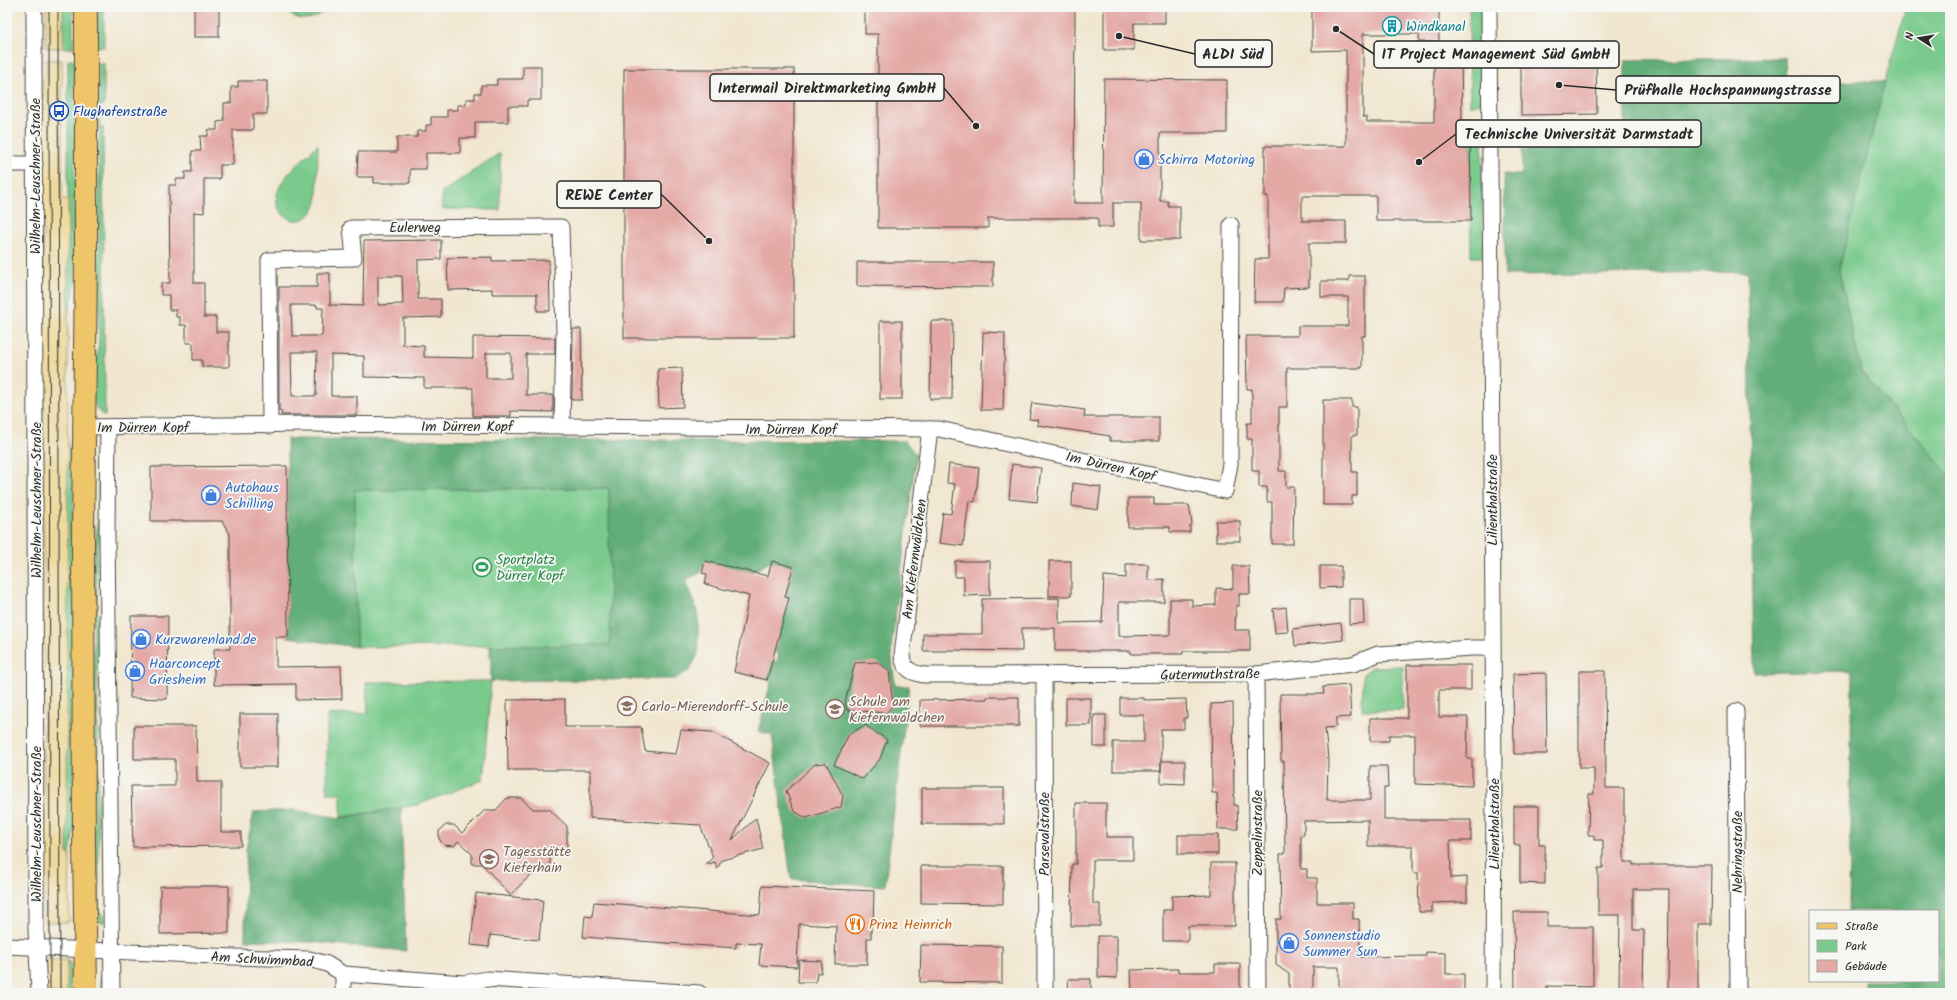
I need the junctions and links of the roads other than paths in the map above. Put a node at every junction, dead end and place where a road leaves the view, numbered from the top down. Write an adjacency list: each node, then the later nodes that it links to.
1 (34, 7): 5 (street, Wilhelm-Leuschner-Straße)
2 (86, 7): 9 (main road)
3 (1489, 7): 12 (street, Lilienthalstraße)
4 (7, 164): 5 (street)
5 (35, 164): 18 (street, Wilhelm-Leuschner-Straße)
6 (1231, 225): 11 (street, Im Dürren Kopf)
7 (270, 426): 8 (street, Im Dürren Kopf); 8 (street, Eulerweg); 10 (street, Im Dürren Kopf)
8 (562, 426): 11 (street, Im Dürren Kopf)
9 (83, 427): 10 (street, Im Dürren Kopf); 19 (main road)
10 (108, 427): 20 (street)
11 (930, 429): 14 (street, Am Kiefernwäldchen)
12 (1492, 648): 13 (street, Gutermuthstraße); 29 (street, Lilienthalstraße)
13 (1256, 674): 15 (street, Gutermuthstraße); 28 (street, Zeppelinstraße)
14 (924, 675): 15 (street, Gutermuthstraße)
15 (1044, 675): 27 (street, Parsevalstraße)
16 (1736, 711): 30 (street, Nehringstraße)
17 (7, 946): 18 (street, Am Schwimmbad)
18 (37, 947): 19 (street, Am Schwimmbad); 22 (street, Wilhelm-Leuschner-Straße)
19 (86, 950): 20 (street, Am Schwimmbad); 23 (main road)
20 (112, 951): 21 (street, Am Schwimmbad); 24 (street)
21 (343, 974): 25 (street); 26 (street, Am Schwimmbad)
22 (39, 993)
23 (86, 993)
24 (112, 993)
25 (343, 993)
26 (699, 993)
27 (1045, 993)
28 (1258, 993)
29 (1493, 993)
30 (1738, 993)

